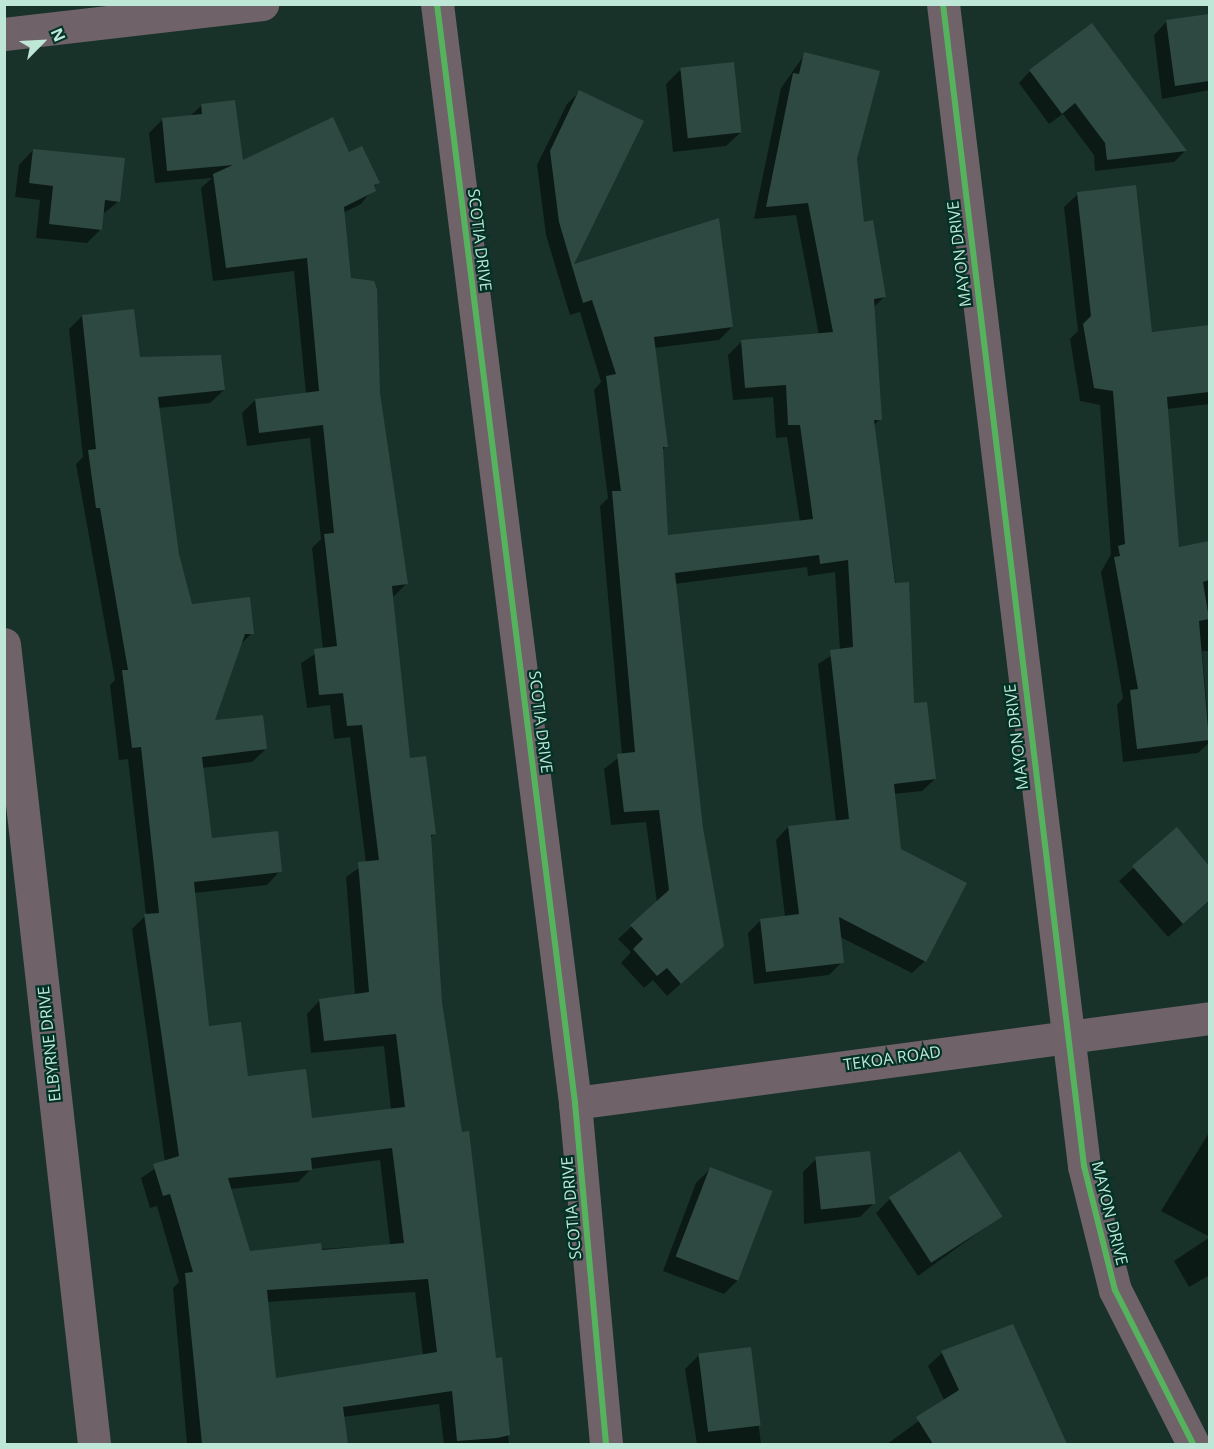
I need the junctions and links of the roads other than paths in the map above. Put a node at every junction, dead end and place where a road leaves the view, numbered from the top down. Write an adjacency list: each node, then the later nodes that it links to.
1 (262, 4): 4 (street)
2 (437, 4): 8 (street, SCOTIA DRIVE)
3 (943, 4): 7 (street, MAYON DRIVE)
4 (4, 34)
5 (4, 644): 9 (street, ELBYRNE DRIVE)
6 (1209, 1018): 7 (street, TEKOA ROAD)
7 (1065, 1034): 8 (street, TEKOA ROAD); 11 (street, MAYON DRIVE)
8 (575, 1103): 10 (street, SCOTIA DRIVE)
9 (94, 1444)
10 (606, 1444)
11 (1193, 1444)

